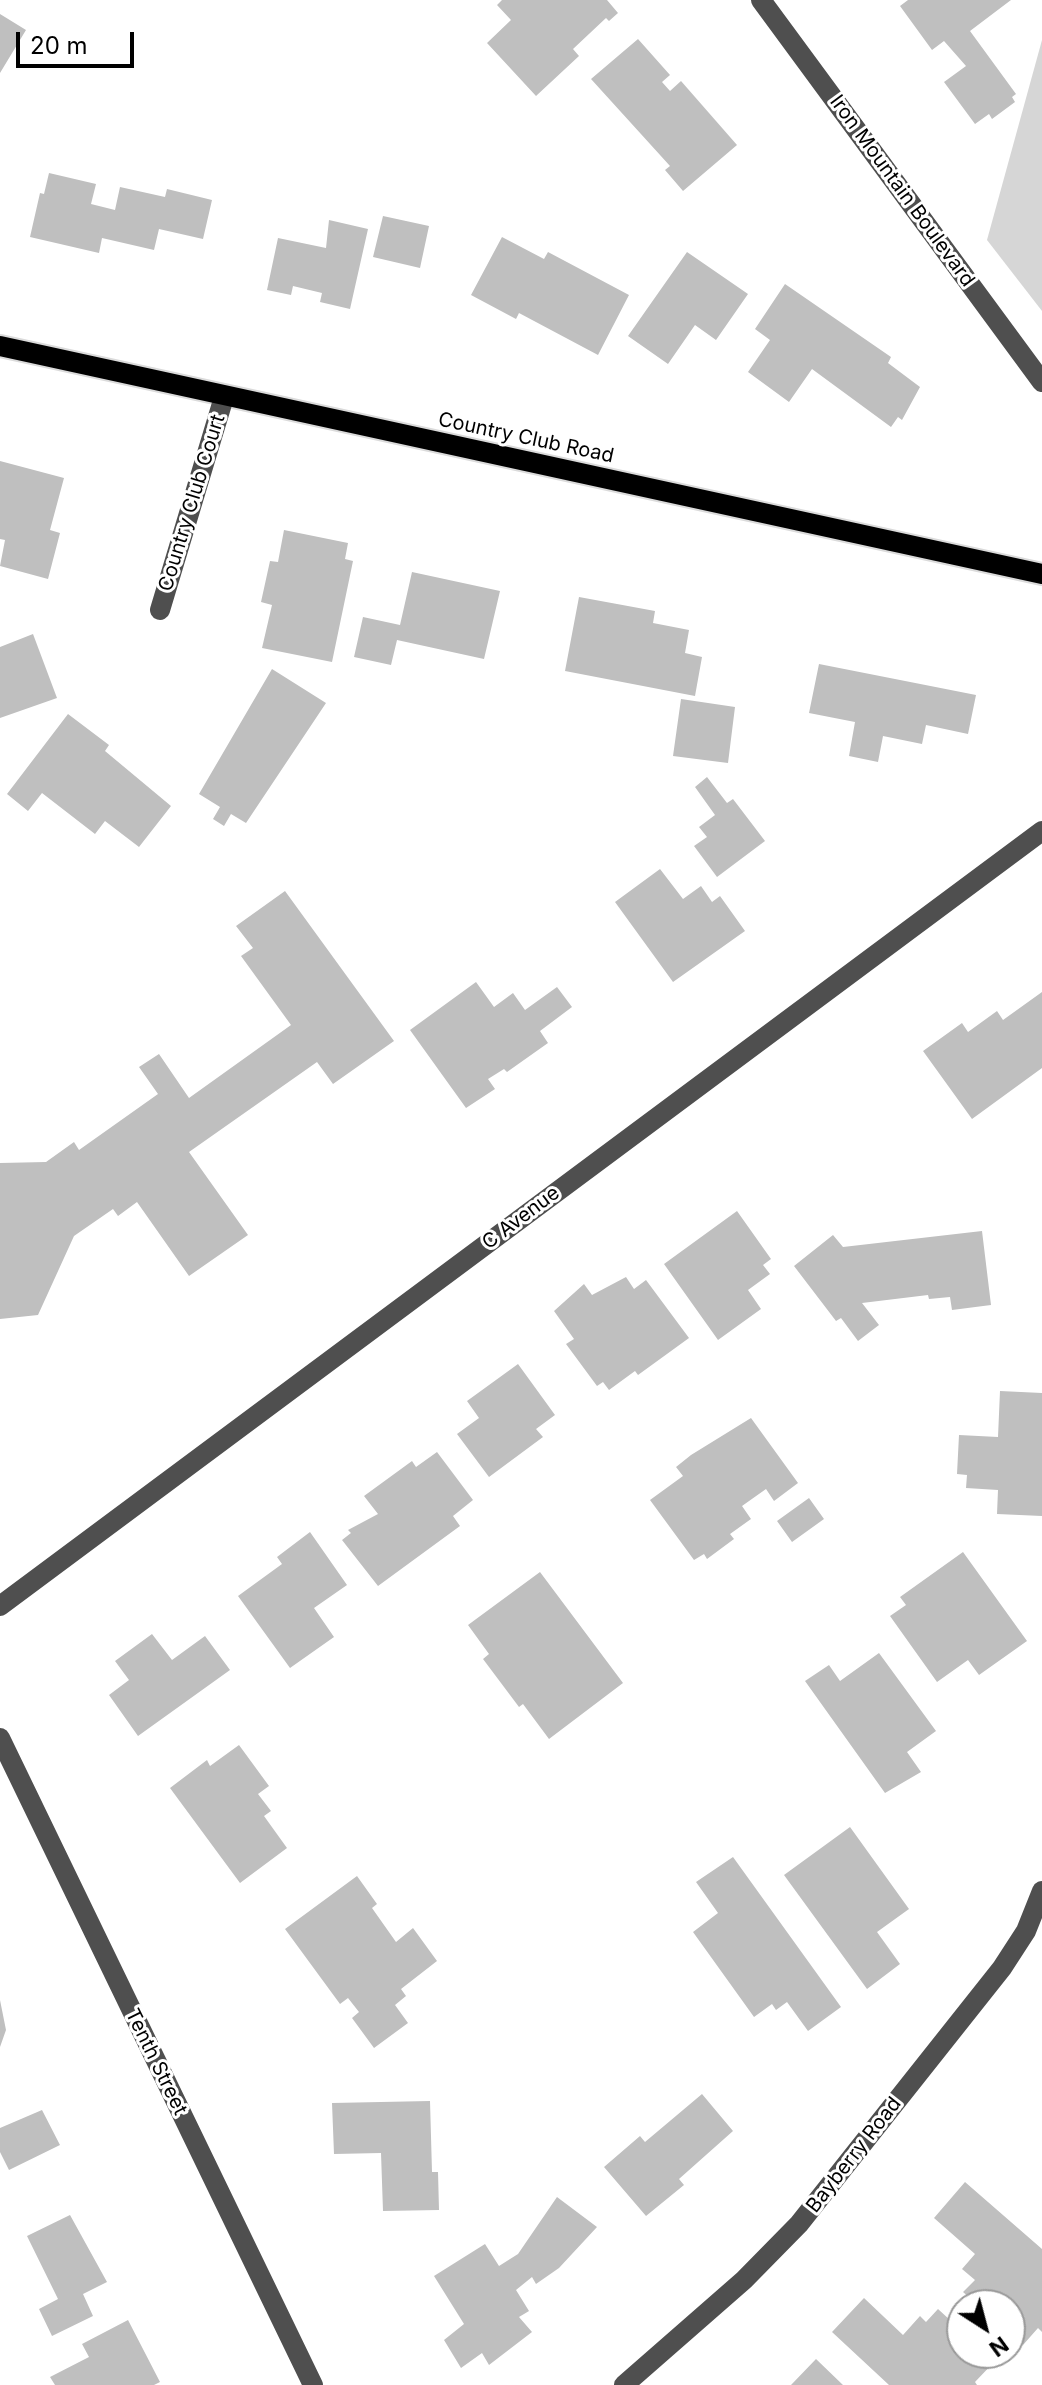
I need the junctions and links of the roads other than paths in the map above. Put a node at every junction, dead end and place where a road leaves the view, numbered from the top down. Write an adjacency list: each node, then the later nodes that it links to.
1 (761, 0): 3 (street, Iron Mountain Boulevard)
2 (0, 346): 4 (main road, Country Club Road)
3 (1042, 382)
4 (224, 397): 5 (main road, Country Club Road); 6 (street, Country Club Court)
5 (1042, 574)
6 (160, 610)
7 (1042, 831): 8 (street, C Avenue)
8 (0, 1606)
9 (0, 1738): 11 (street, Tenth Street)
10 (1042, 1891): 12 (street, Bayberry Road)
11 (313, 2385)
12 (624, 2385)

